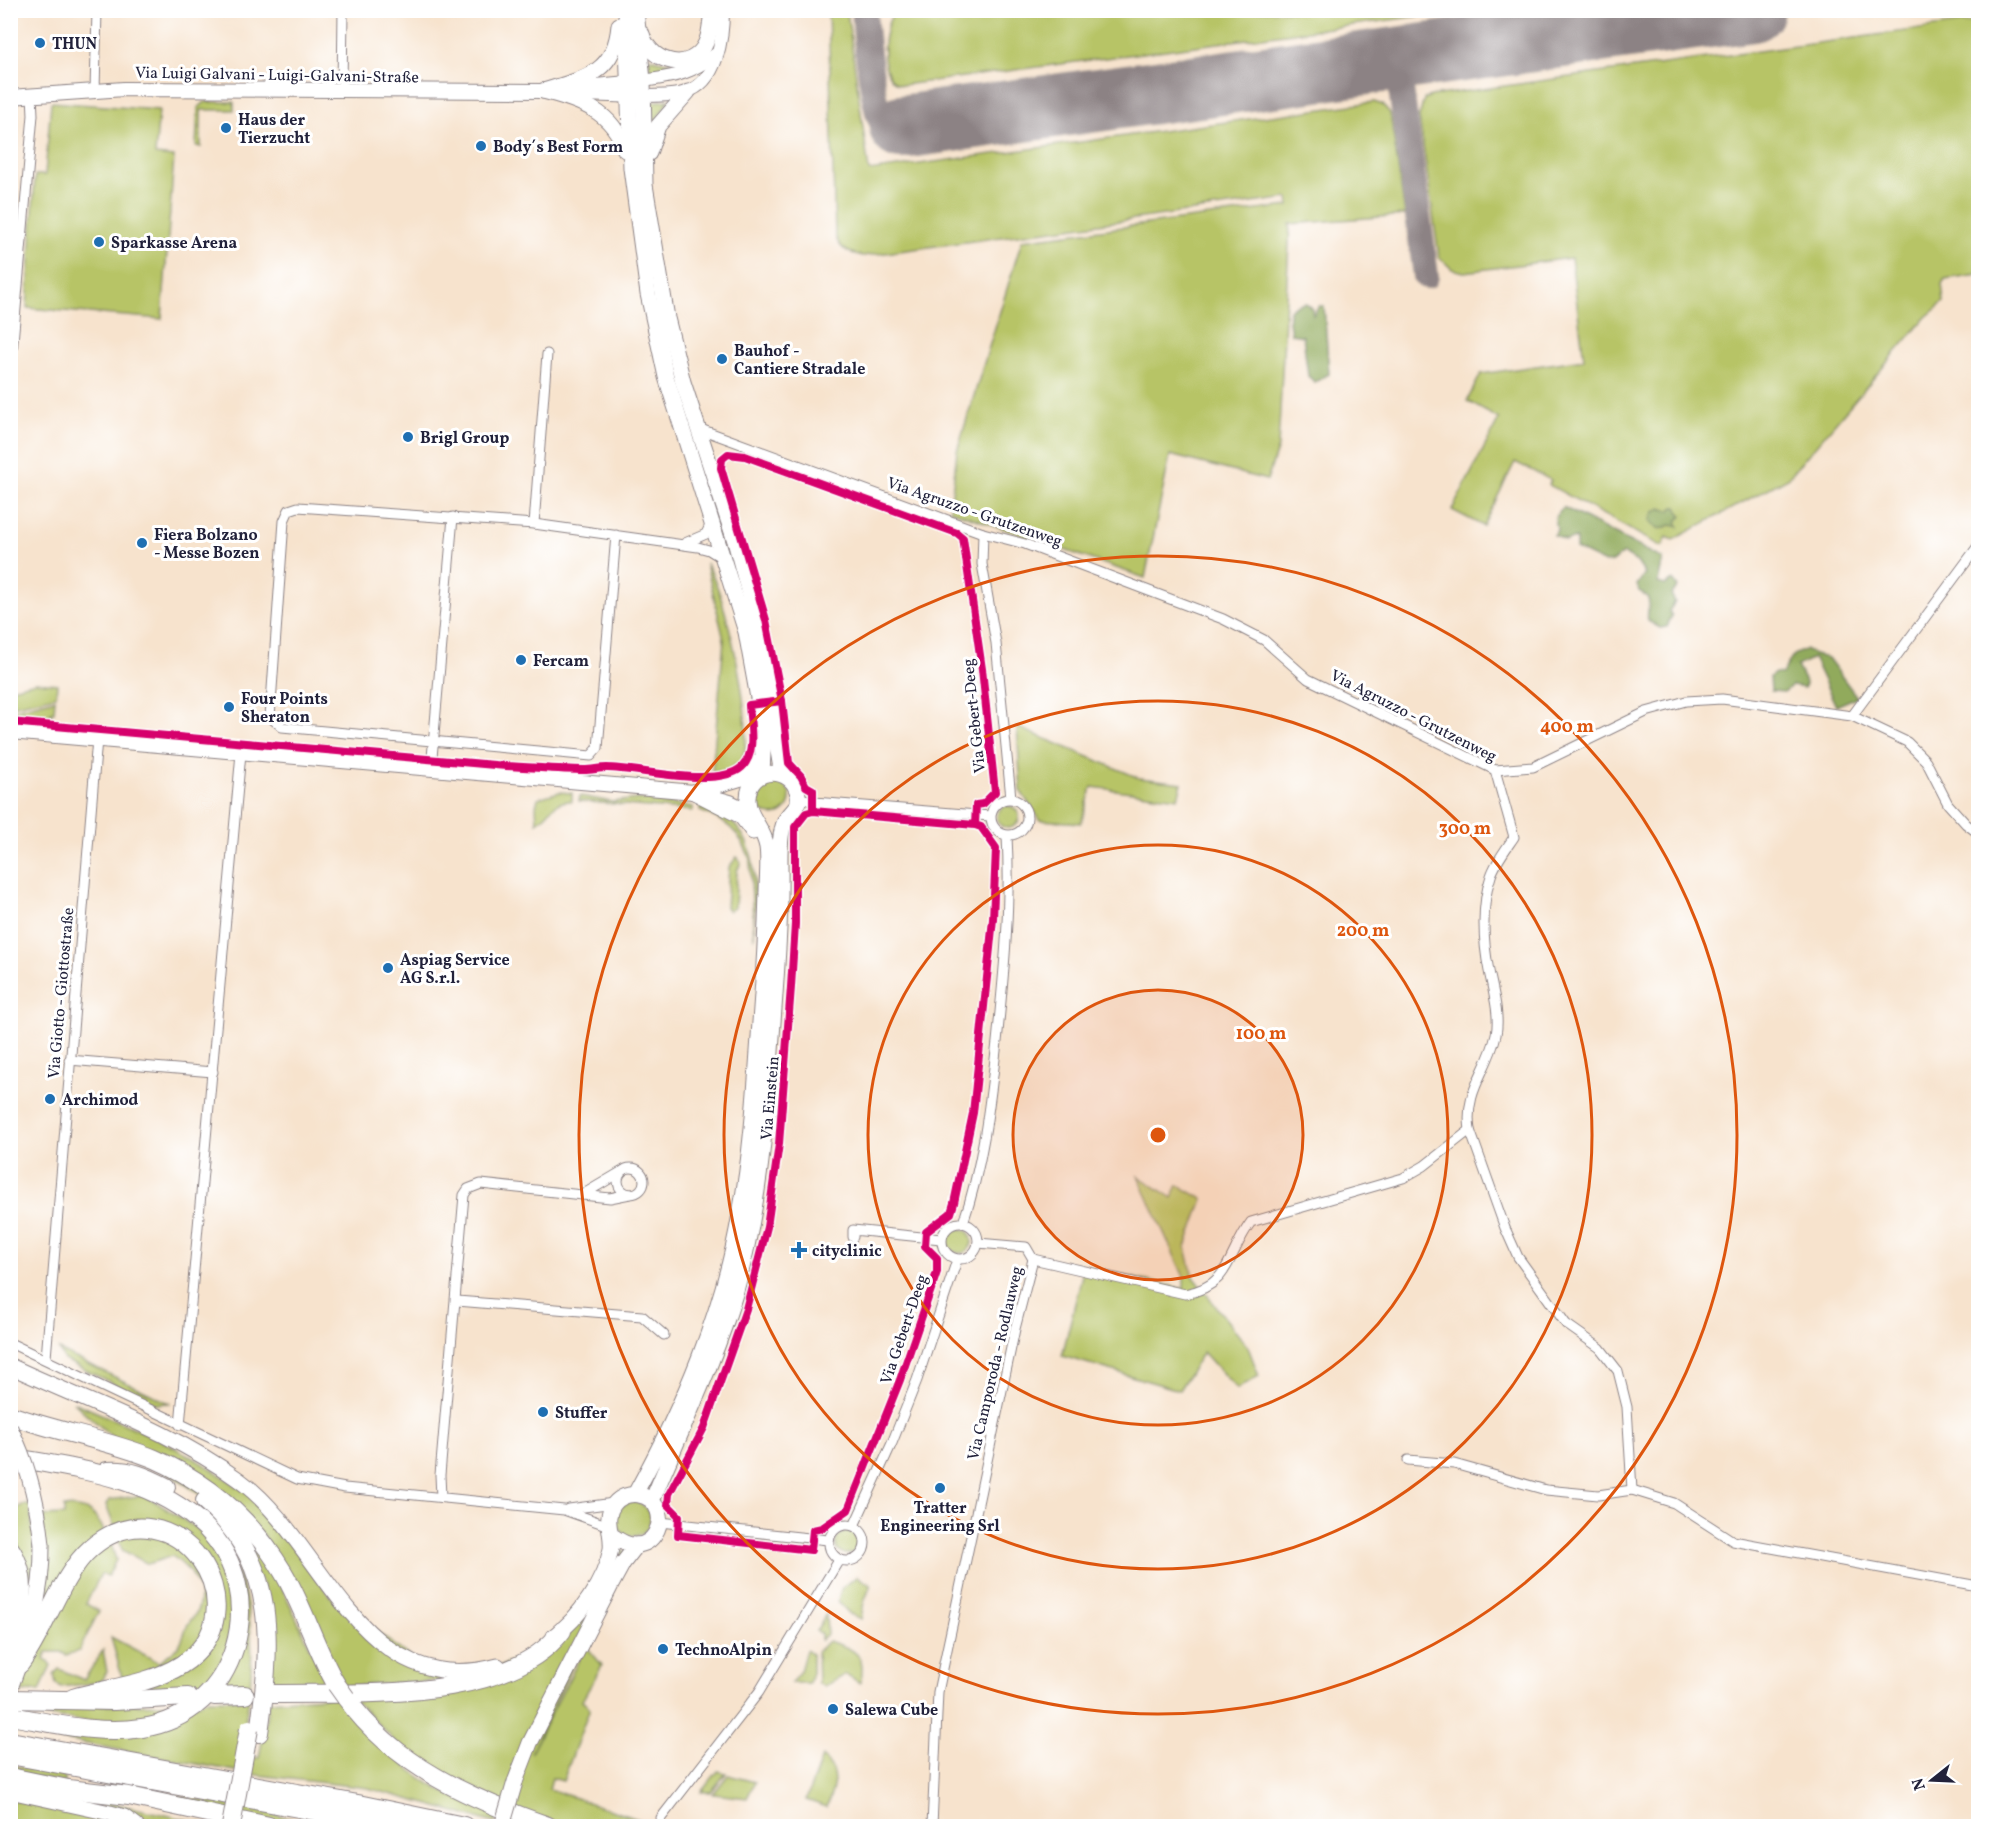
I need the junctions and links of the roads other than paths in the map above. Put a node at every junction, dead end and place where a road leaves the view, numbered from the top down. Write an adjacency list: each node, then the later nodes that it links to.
1 (97, 10): 13 (street)
2 (343, 10): 11 (street)
3 (618, 10): 12 (main road)
4 (626, 10): 9 (main road)
5 (637, 10): 6 (main road); 10 (main road)
6 (712, 10)
7 (723, 10): 8 (street)
8 (719, 51): 10 (street); 14 (street)
9 (627, 89): 10 (main road, Via Luigi Galvani - Luigi-Galvani-Straße); 12 (main road, Via Luigi Galvani - Luigi-Galvani-Straße); 17 (main road)
10 (643, 89): 14 (street); 18 (main road)
11 (342, 90): 12 (main road, Via Luigi Galvani - Luigi-Galvani-Straße); 13 (main road, Via Luigi Galvani - Luigi-Galvani-Straße)
12 (543, 91): 17 (main road)
13 (95, 92): 15 (main road, Via Luigi Galvani - Luigi-Galvani-Straße)
14 (688, 92): 18 (main road)
15 (32, 95): 16 (main road, Via Luigi Galvani - Luigi-Galvani-Straße); 20 (street)
16 (10, 97)
17 (631, 168): 23 (main road)
18 (644, 179): 21 (main road)
19 (547, 354): 24 (street)
20 (10, 376)
21 (698, 432): 25 (street, Via Agruzzo - Grutzenweg); 38 (main road)
22 (453, 517): 24 (street); 34 (street); 34 (street)
23 (712, 521): 27 (street); 29 (main road)
24 (534, 524): 26 (street)
25 (983, 533): 37 (street, Via Agruzzo - Grutzenweg); 42 (street)
26 (616, 535): 27 (street); 34 (street)
27 (683, 544): 29 (street)
28 (1978, 546): 31 (street)
29 (726, 562): 30 (main road)
30 (758, 695): 39 (main road); 40 (main road)
31 (1852, 716): 37 (street); 46 (street)
32 (10, 732): 33 (main road)
33 (97, 739): 35 (main road); 49 (street, Via Giotto - Giottostraße)
34 (434, 741): 36 (street)
35 (241, 753): 36 (main road); 50 (street)
36 (431, 769): 40 (main road)
37 (1495, 770): 51 (street, Via Agruzzo - Grutzenweg)
38 (782, 774): 39 (main road); 41 (main road)
39 (757, 778): 40 (main road); 43 (main road)
40 (694, 792): 43 (main road); 48 (main road)
41 (798, 797): 44 (street); 45 (main road)
42 (1011, 798): 44 (street); 47 (street)
43 (754, 816): 45 (main road); 48 (main road)
44 (990, 816): 47 (street)
45 (785, 822): 76 (main road)
46 (1978, 833)
47 (1008, 836): 55 (street)
48 (767, 878): 74 (main road)
49 (69, 1060): 50 (street); 64 (street, Via Giotto - Giottostraße)
50 (213, 1072): 67 (street)
51 (1470, 1130): 59 (street, Via Camporoda - Rodlauweg); 73 (street, Via Agruzzo - Grutzenweg)
52 (621, 1172): 53 (street); 53 (street); 54 (street)
53 (630, 1194): 54 (street)
54 (582, 1195): 61 (street)
55 (963, 1223): 57 (street); 58 (street)
56 (853, 1237): 57 (street)
57 (941, 1239): 60 (street)
58 (978, 1243): 59 (street); 60 (street)
59 (1033, 1259): 111 (street, Via Camporoda - Rodlauweg)
60 (957, 1260): 80 (street)
61 (457, 1301): 62 (street); 75 (street)
62 (664, 1335)
63 (10, 1343): 64 (street)
64 (46, 1358): 67 (street)
65 (10, 1366): 87 (main road)
66 (10, 1415): 69 (highway)
67 (180, 1425): 75 (street)
68 (10, 1428): 89 (main road, bridge)
69 (107, 1445): 97 (highway); 110 (highway)
70 (10, 1457): 72 (highway)
71 (1408, 1460): 73 (street)
72 (100, 1472): 96 (highway); 97 (highway)
73 (1632, 1490): 86 (street)
74 (635, 1494): 76 (main road); 77 (main road)
75 (441, 1497): 78 (street)
76 (652, 1501): 79 (main road)
77 (614, 1503): 78 (street); 81 (main road)
78 (564, 1509): 81 (street)
79 (660, 1522): 82 (street); 83 (main road)
80 (854, 1526): 82 (street); 85 (street)
81 (610, 1531): 83 (main road); 87 (main road)
82 (828, 1540): 85 (street)
83 (638, 1545): 109 (main road, bridge)
84 (10, 1546): 88 (main road)
85 (839, 1560): 102 (street)
86 (1978, 1586)
87 (562, 1631): 91 (highway)
88 (10, 1647)
89 (20, 1664): 90 (main road); 95 (highway)
90 (11, 1691): 95 (highway)
91 (273, 1694)
92 (245, 1695): 93 (highway)
93 (214, 1696)
94 (188, 1697): 95 (highway)
95 (73, 1698)
96 (10, 1716)
97 (254, 1731): 104 (highway, bridge); 105 (highway)
98 (10, 1741): 108 (highway)
99 (10, 1755): 107 (highway)
100 (10, 1777): 106 (highway)
101 (10, 1791): 103 (main road)
102 (661, 1818)
103 (136, 1827)
104 (231, 1827)
105 (242, 1827)
106 (269, 1827)
107 (397, 1827)
108 (464, 1827)
109 (502, 1827)
110 (548, 1827)
111 (932, 1827)

